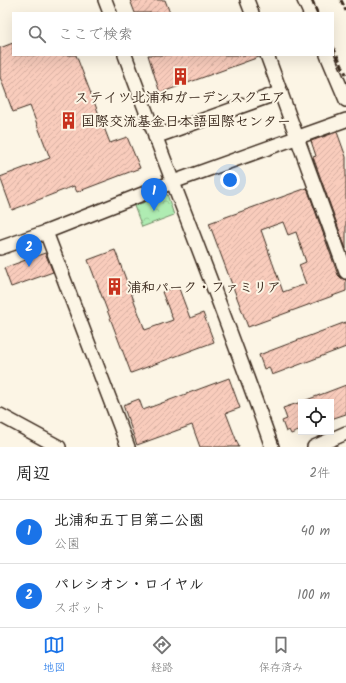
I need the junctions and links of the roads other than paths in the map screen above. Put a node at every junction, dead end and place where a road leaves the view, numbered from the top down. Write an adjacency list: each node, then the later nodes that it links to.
1 (105, 0): 4 (street)
2 (247, 0): 5 (street)
3 (304, 0): 6 (street)
4 (110, 12)
5 (252, 12)
6 (310, 12)
7 (125, 56): 13 (street)
8 (267, 56): 10 (street)
9 (327, 56): 11 (street)
10 (281, 92): 13 (street); 14 (street)
11 (346, 100)
12 (346, 120): 14 (street)
13 (155, 137): 15 (street)
14 (298, 138): 15 (street); 18 (street)
15 (173, 182): 16 (street); 23 (street)
16 (46, 232): 17 (street); 22 (street)
17 (0, 248)
18 (346, 272)
19 (0, 415): 21 (street)
20 (346, 432): 24 (street)
21 (59, 447)
22 (128, 447)
23 (272, 447)
24 (314, 447)

